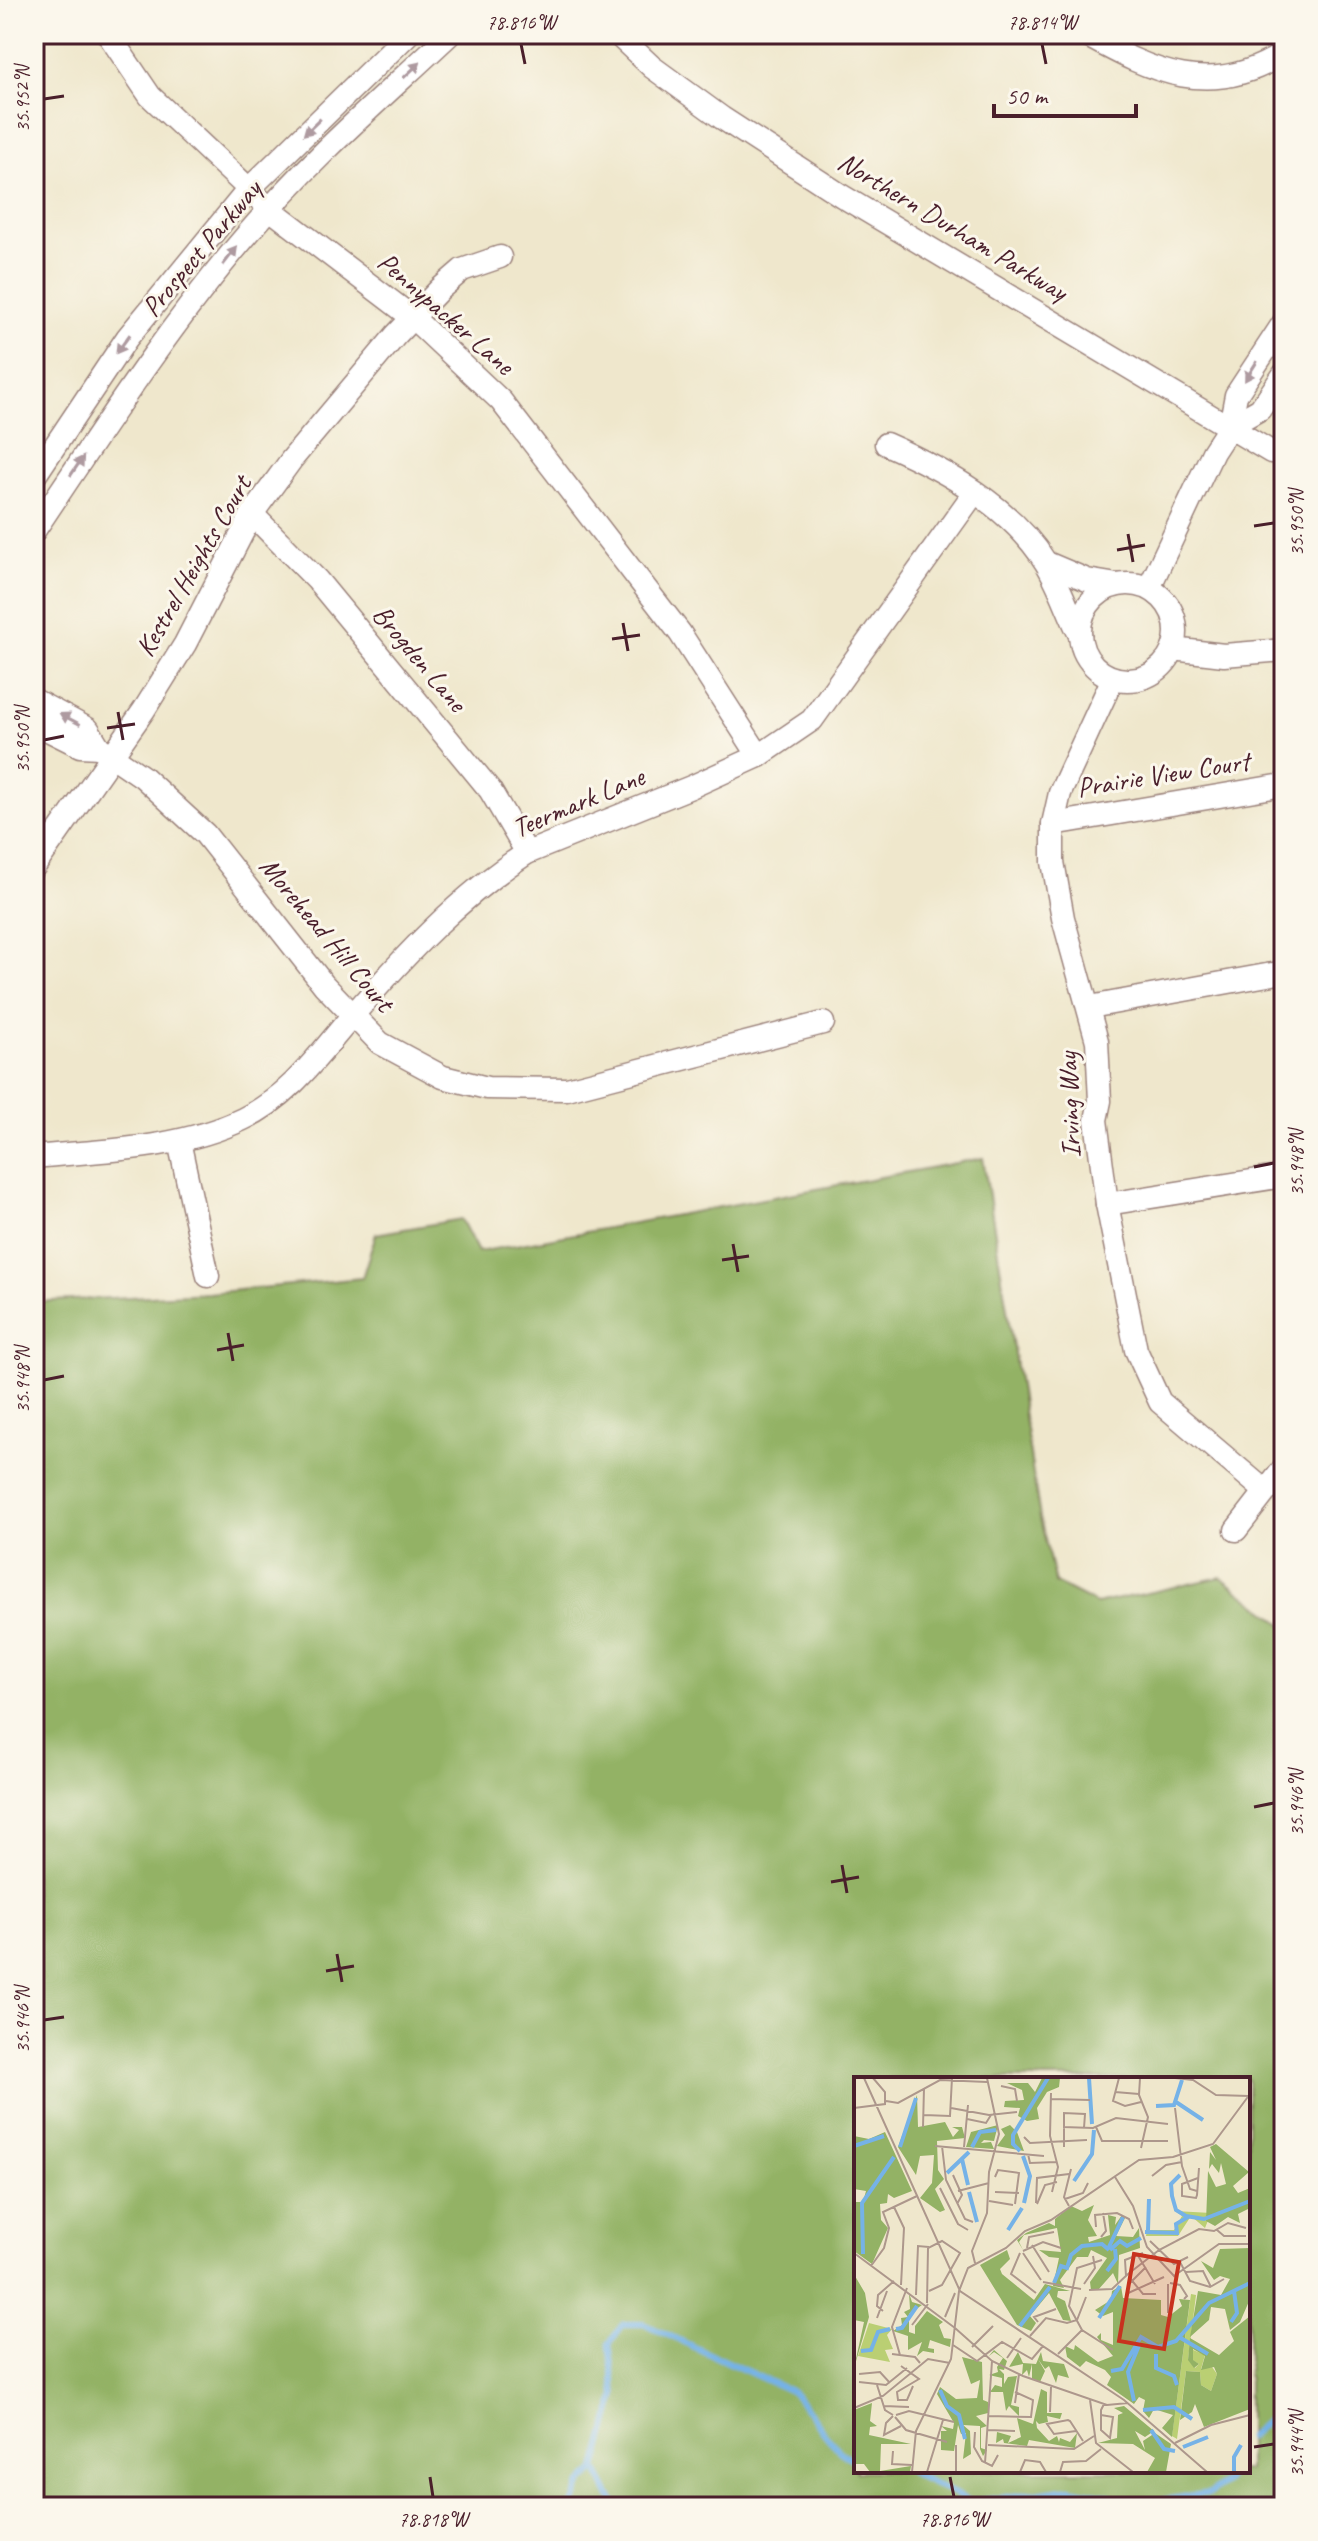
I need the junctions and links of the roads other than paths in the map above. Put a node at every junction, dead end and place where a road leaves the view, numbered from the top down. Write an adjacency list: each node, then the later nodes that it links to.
1 (108, 34): 7 (street, Pennypacker Lane)
2 (408, 34): 7 (street, Prospect Parkway, one-way to 7)
3 (450, 34): 8 (street, Prospect Parkway, one-way to 3)
4 (617, 34): 13 (street, Northern Durham Parkway)
5 (1084, 34): 6 (street)
6 (1284, 53)
7 (249, 189): 8 (street, Pennypacker Lane); 16 (street, Prospect Parkway, one-way to 16)
8 (270, 209): 10 (street, Pennypacker Lane); 19 (street, Prospect Parkway, one-way to 8)
9 (500, 257): 10 (street, Kestrel Heights Court)
10 (413, 318): 18 (street, Kestrel Heights Court); 30 (street, Pennypacker Lane)
11 (1284, 322): 13 (street, one-way to 13)
12 (1284, 374): 13 (street)
13 (1230, 426): 15 (street, Northern Durham Parkway); 22 (street)
14 (886, 444): 17 (street)
15 (1271, 452)
16 (34, 477)
17 (974, 493): 20 (street); 30 (street, Teermark Lane)
18 (252, 514): 29 (street, Kestrel Heights Court); 33 (street, Brogden Lane)
19 (34, 531)
20 (1047, 563): 21 (street); 23 (street)
21 (1117, 585): 22 (street); 23 (street)
22 (1149, 588): 24 (street)
23 (1080, 635): 26 (street)
24 (1173, 649): 25 (street); 26 (street)
25 (1284, 650)
26 (1113, 678): 32 (street, Irving Way)
27 (34, 700): 29 (street, Morehead Hill Court, one-way to 27)
28 (34, 723): 29 (street, Morehead Hill Court)
29 (105, 752): 34 (street, Kestrel Heights Court); 37 (street, Morehead Hill Court)
30 (759, 756): 33 (street, Teermark Lane)
31 (1284, 785): 32 (street, Prairie View Court)
32 (1053, 824): 36 (street, Irving Way)
33 (527, 853): 37 (street, Teermark Lane)
34 (34, 867)
35 (1284, 972): 36 (street)
36 (1090, 1007): 42 (street, Irving Way)
37 (352, 1016): 38 (street, Morehead Hill Court); 39 (street, Teermark Lane)
38 (823, 1023)
39 (179, 1141): 40 (street, Teermark Lane); 43 (street)
40 (34, 1157)
41 (1284, 1176): 42 (street)
42 (1107, 1204): 45 (street, Irving Way)
43 (208, 1276)
44 (1284, 1468): 45 (street)
45 (1265, 1491): 46 (street)
46 (1236, 1530)

